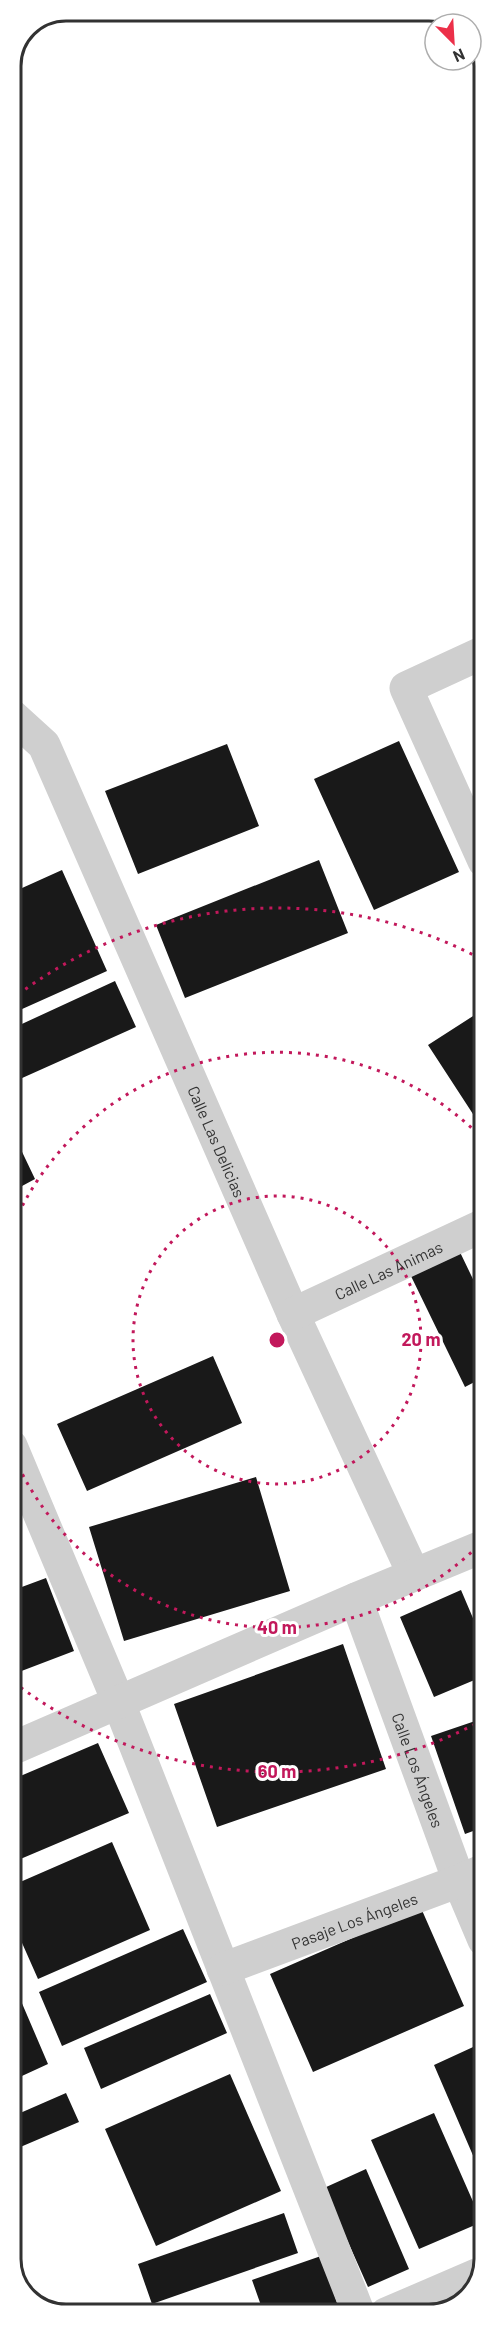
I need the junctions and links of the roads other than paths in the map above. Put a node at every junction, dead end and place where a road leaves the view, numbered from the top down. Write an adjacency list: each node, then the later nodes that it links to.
1 (474, 657): 3 (street)
2 (21, 724): 5 (street, Calle Las Delicias)
3 (474, 839)
4 (474, 1230): 5 (street, Calle Las Animas)
5 (293, 1314): 8 (street, Calle Las Delicias)
6 (21, 1470): 10 (street)
7 (474, 1550): 8 (street)
8 (414, 1575): 9 (street)
9 (356, 1599): 10 (street); 12 (street, Calle Los Ángeles)
10 (118, 1701): 11 (street); 13 (street)
11 (21, 1745)
12 (472, 1876): 13 (street, Pasaje Los Ángeles)
13 (224, 1969): 15 (street)
14 (470, 2278): 16 (street)
15 (355, 2304)
16 (409, 2304)

